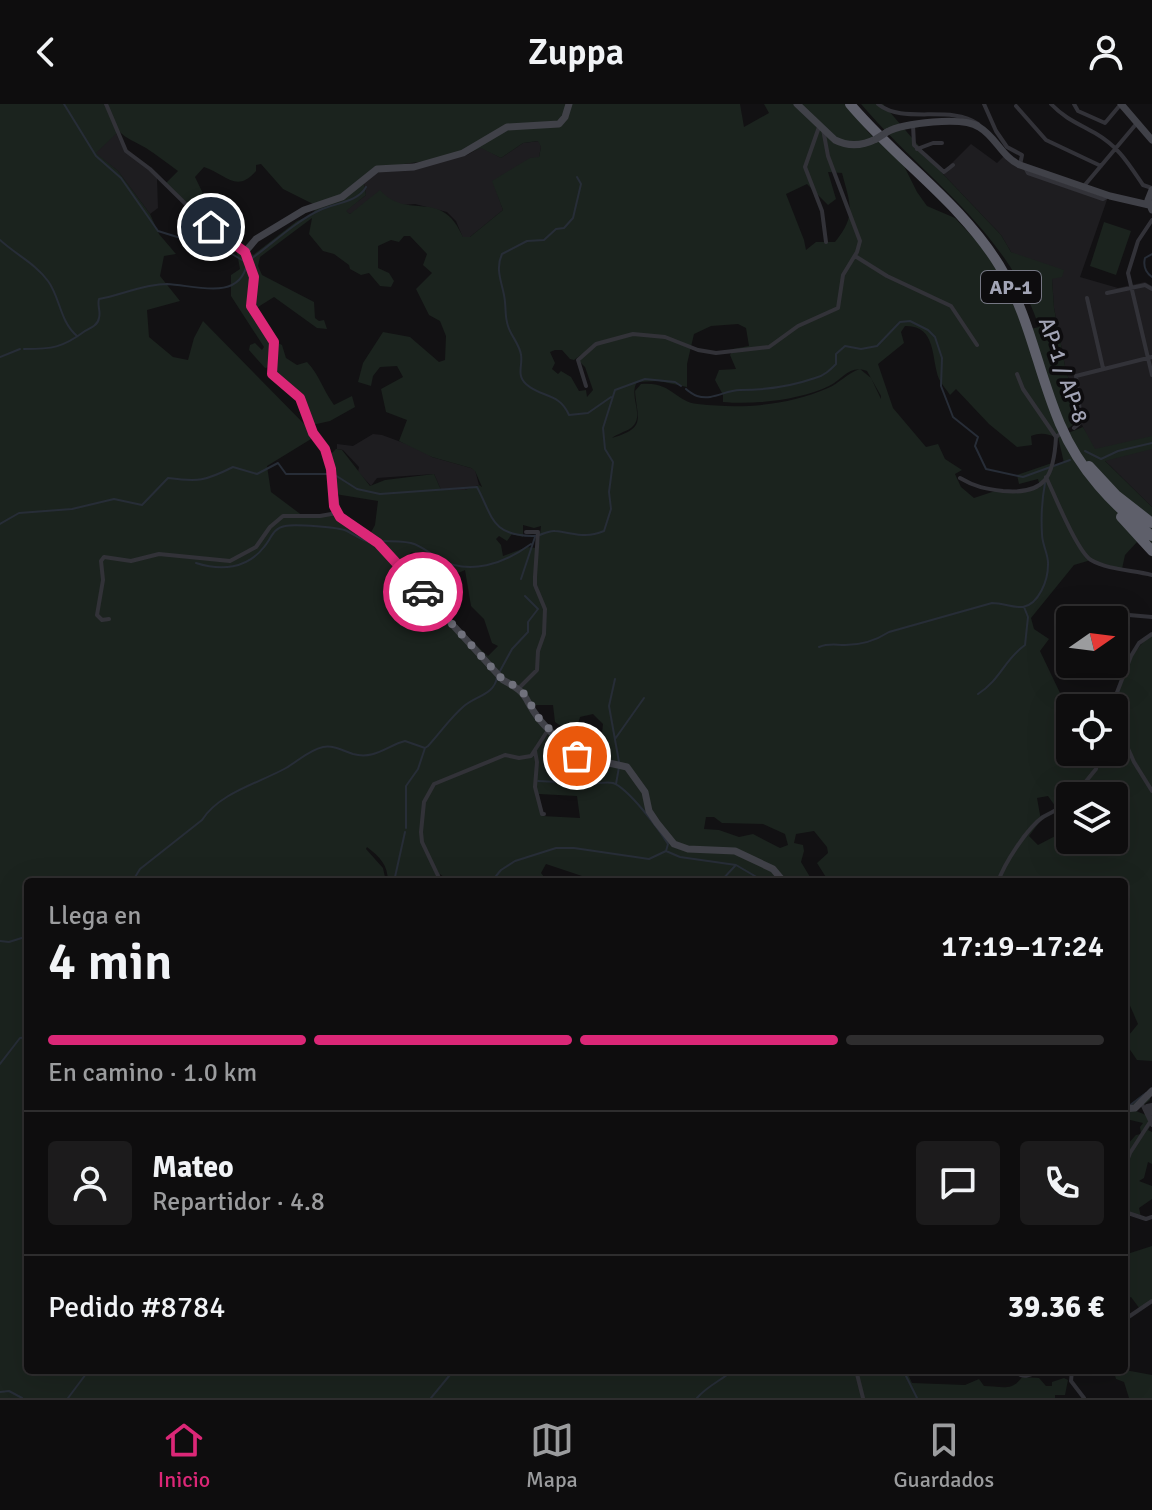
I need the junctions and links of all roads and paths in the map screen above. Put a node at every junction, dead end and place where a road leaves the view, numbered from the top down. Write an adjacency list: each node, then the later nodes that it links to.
1 (106, 104): 29 (street)
2 (569, 104): 29 (street)
3 (797, 104): 13 (street)
4 (853, 104): 42 (highway, AP-1 / AP-8 / AP-1)
5 (878, 104): 14 (street)
6 (984, 104): 20 (street)
7 (1051, 104): 18 (street)
8 (1074, 104): 9 (street)
9 (1123, 104): 11 (street); 15 (street)
10 (1016, 106): 21 (street)
11 (1138, 120): 15 (street); 18 (street)
12 (913, 125): 13 (street, bridge); 14 (street); 17 (street)
13 (822, 126): 28 (street); 30 (street)
14 (980, 127): 20 (street)
15 (1152, 135)
16 (942, 143): 17 (street)
17 (917, 149): 19 (street)
18 (1116, 149): 21 (street); 23 (street)
19 (953, 165)
20 (1022, 166): 22 (street); 24 (street)
21 (1101, 166): 22 (street)
22 (1083, 187): 24 (street)
23 (1151, 190): 25 (street); 26 (street)
24 (1108, 196): 25 (street)
25 (1134, 202): 26 (street)
26 (1151, 208): 27 (street)
27 (1150, 221): 31 (street)
28 (826, 242)
29 (245, 252): 45 (street)
30 (855, 256): 35 (street); 40 (street)
31 (1132, 288): 32 (street); 33 (street); 36 (street)
32 (1152, 289)
33 (1107, 293)
34 (1087, 298): 37 (street)
35 (977, 345)
36 (1150, 357): 37 (street); 39 (street)
37 (1103, 368): 41 (street)
38 (1017, 374): 43 (street)
39 (1152, 375)
40 (586, 386)
41 (1074, 428)
42 (1088, 470): 46 (highway); 48 (highway, AP-1 / AP-8 / AP-1); 49 (highway)
43 (1046, 477): 44 (street); 50 (street)
44 (960, 478)
45 (337, 513): 53 (street); 55 (street)
46 (1152, 523)
47 (526, 532): 55 (street)
48 (1152, 533)
49 (1152, 551)
50 (1152, 575)
51 (1128, 615): 52 (street)
52 (1152, 617)
53 (109, 619)
54 (1152, 634): 56 (street)
55 (519, 688): 57 (street)
56 (1116, 694)
57 (548, 729): 59 (street); 64 (street)
58 (1128, 748): 60 (street)
59 (535, 751): 62 (street); 63 (street)
60 (1152, 791)
61 (1056, 811): 65 (street)
62 (544, 814)
63 (439, 878)
64 (781, 878)
65 (1000, 878)
66 (1151, 1092): 67 (street)
67 (1142, 1104): 68 (street); 69 (street)
68 (1128, 1109)
69 (1152, 1115): 70 (street)
70 (1128, 1161)
71 (1128, 1211): 72 (street)
72 (1152, 1217)
73 (1152, 1301): 74 (street)
74 (1128, 1317)
75 (857, 1374): 77 (street)
76 (1072, 1374): 78 (street)
77 (863, 1398)
78 (1084, 1398)

